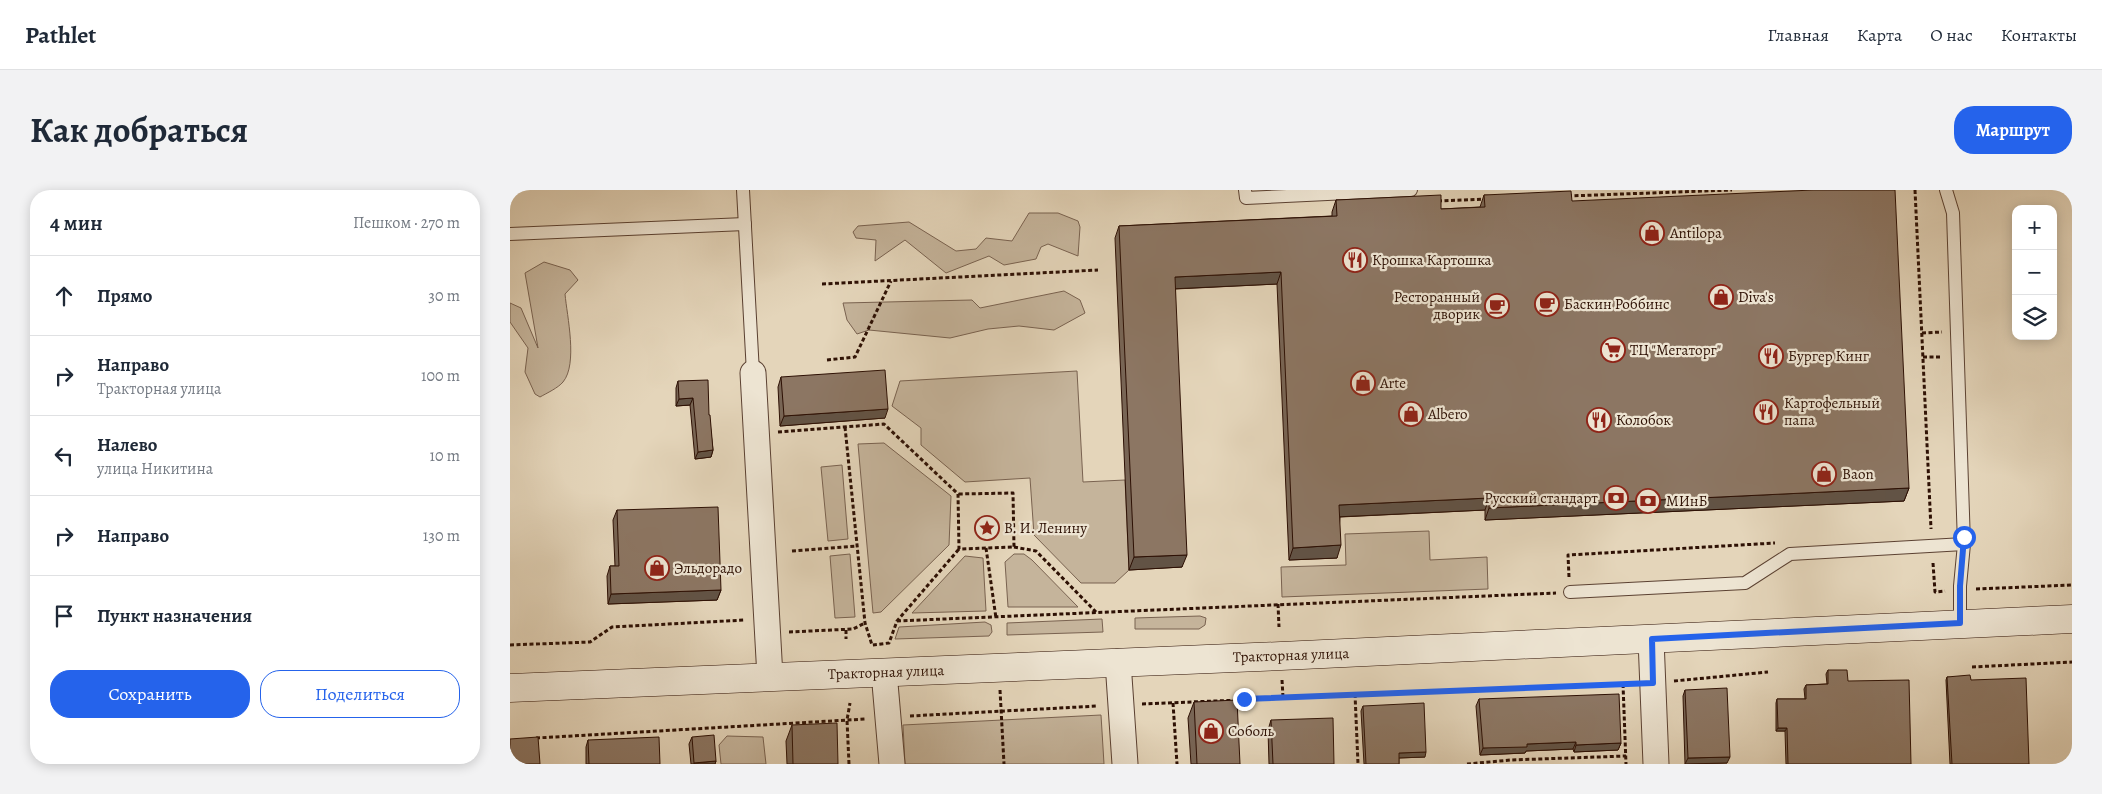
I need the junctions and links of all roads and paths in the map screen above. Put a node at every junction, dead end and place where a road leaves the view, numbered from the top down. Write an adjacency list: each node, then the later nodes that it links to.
1 (743, 190): 10 (lane)
2 (1245, 190): 3 (lane)
3 (1411, 190)
4 (1732, 190): 7 (path)
5 (1916, 190): 16 (path)
6 (1946, 190): 24 (lane)
7 (1563, 196)
8 (1494, 199): 9 (path)
9 (1434, 201)
10 (745, 224): 11 (lane); 18 (lane)
11 (510, 234)
12 (1098, 270): 13 (path)
13 (891, 281): 14 (path); 17 (path)
14 (822, 284)
15 (1942, 332): 16 (path)
16 (1922, 333): 22 (path)
17 (827, 360)
18 (753, 373): 20 (street)
19 (845, 427): 20 (path); 21 (path); 25 (path)
20 (756, 434): 42 (street)
21 (958, 494): 26 (path); 28 (path)
22 (1932, 540): 24 (lane); 31 (path); 32 (lane)
23 (1784, 543): 32 (path)
24 (1964, 544): 31 (lane)
25 (857, 546): 29 (path); 38 (path)
26 (1014, 547): 27 (path); 34 (path)
27 (986, 548): 28 (path); 35 (path)
28 (959, 549): 37 (path)
29 (792, 551)
30 (2072, 585): 31 (path)
31 (1960, 590): 39 (lane)
32 (1570, 592): 33 (path)
33 (1278, 604): 34 (path); 40 (path)
34 (1096, 613): 35 (path)
35 (996, 618): 37 (path)
36 (2072, 618): 39 (main road, Тракторная улица)
37 (897, 621): 38 (path)
38 (865, 623): 41 (path)
39 (1960, 623): 44 (main road, Тракторная улица)
40 (1279, 627)
41 (846, 630): 42 (path); 43 (path)
42 (768, 633): 45 (path); 51 (street)
43 (846, 639)
44 (1652, 639): 46 (main road, Тракторная улица); 53 (street)
45 (510, 645)
46 (1118, 662): 49 (main road, Тракторная улица); 67 (street)
47 (2072, 662): 48 (path)
48 (1972, 667)
49 (884, 672): 51 (main road, Тракторная улица); 65 (street)
50 (1768, 672): 53 (path)
51 (770, 677): 55 (main road, Тракторная улица)
52 (1282, 677): 57 (path)
53 (1653, 683): 54 (path); 72 (street)
54 (1623, 684): 56 (path); 62 (path)
55 (510, 688)
56 (1355, 694): 57 (path); 69 (path)
57 (1283, 697): 58 (path)
58 (1244, 699)
59 (1001, 700): 66 (path)
60 (850, 703): 64 (path)
61 (1173, 703): 68 (path)
62 (1626, 756): 63 (path); 71 (path)
63 (1511, 762): 70 (path)
64 (849, 764)
65 (892, 764)
66 (1004, 764)
67 (1125, 764)
68 (1177, 764)
69 (1358, 764)
70 (1467, 764)
71 (1626, 764)
72 (1656, 764)

